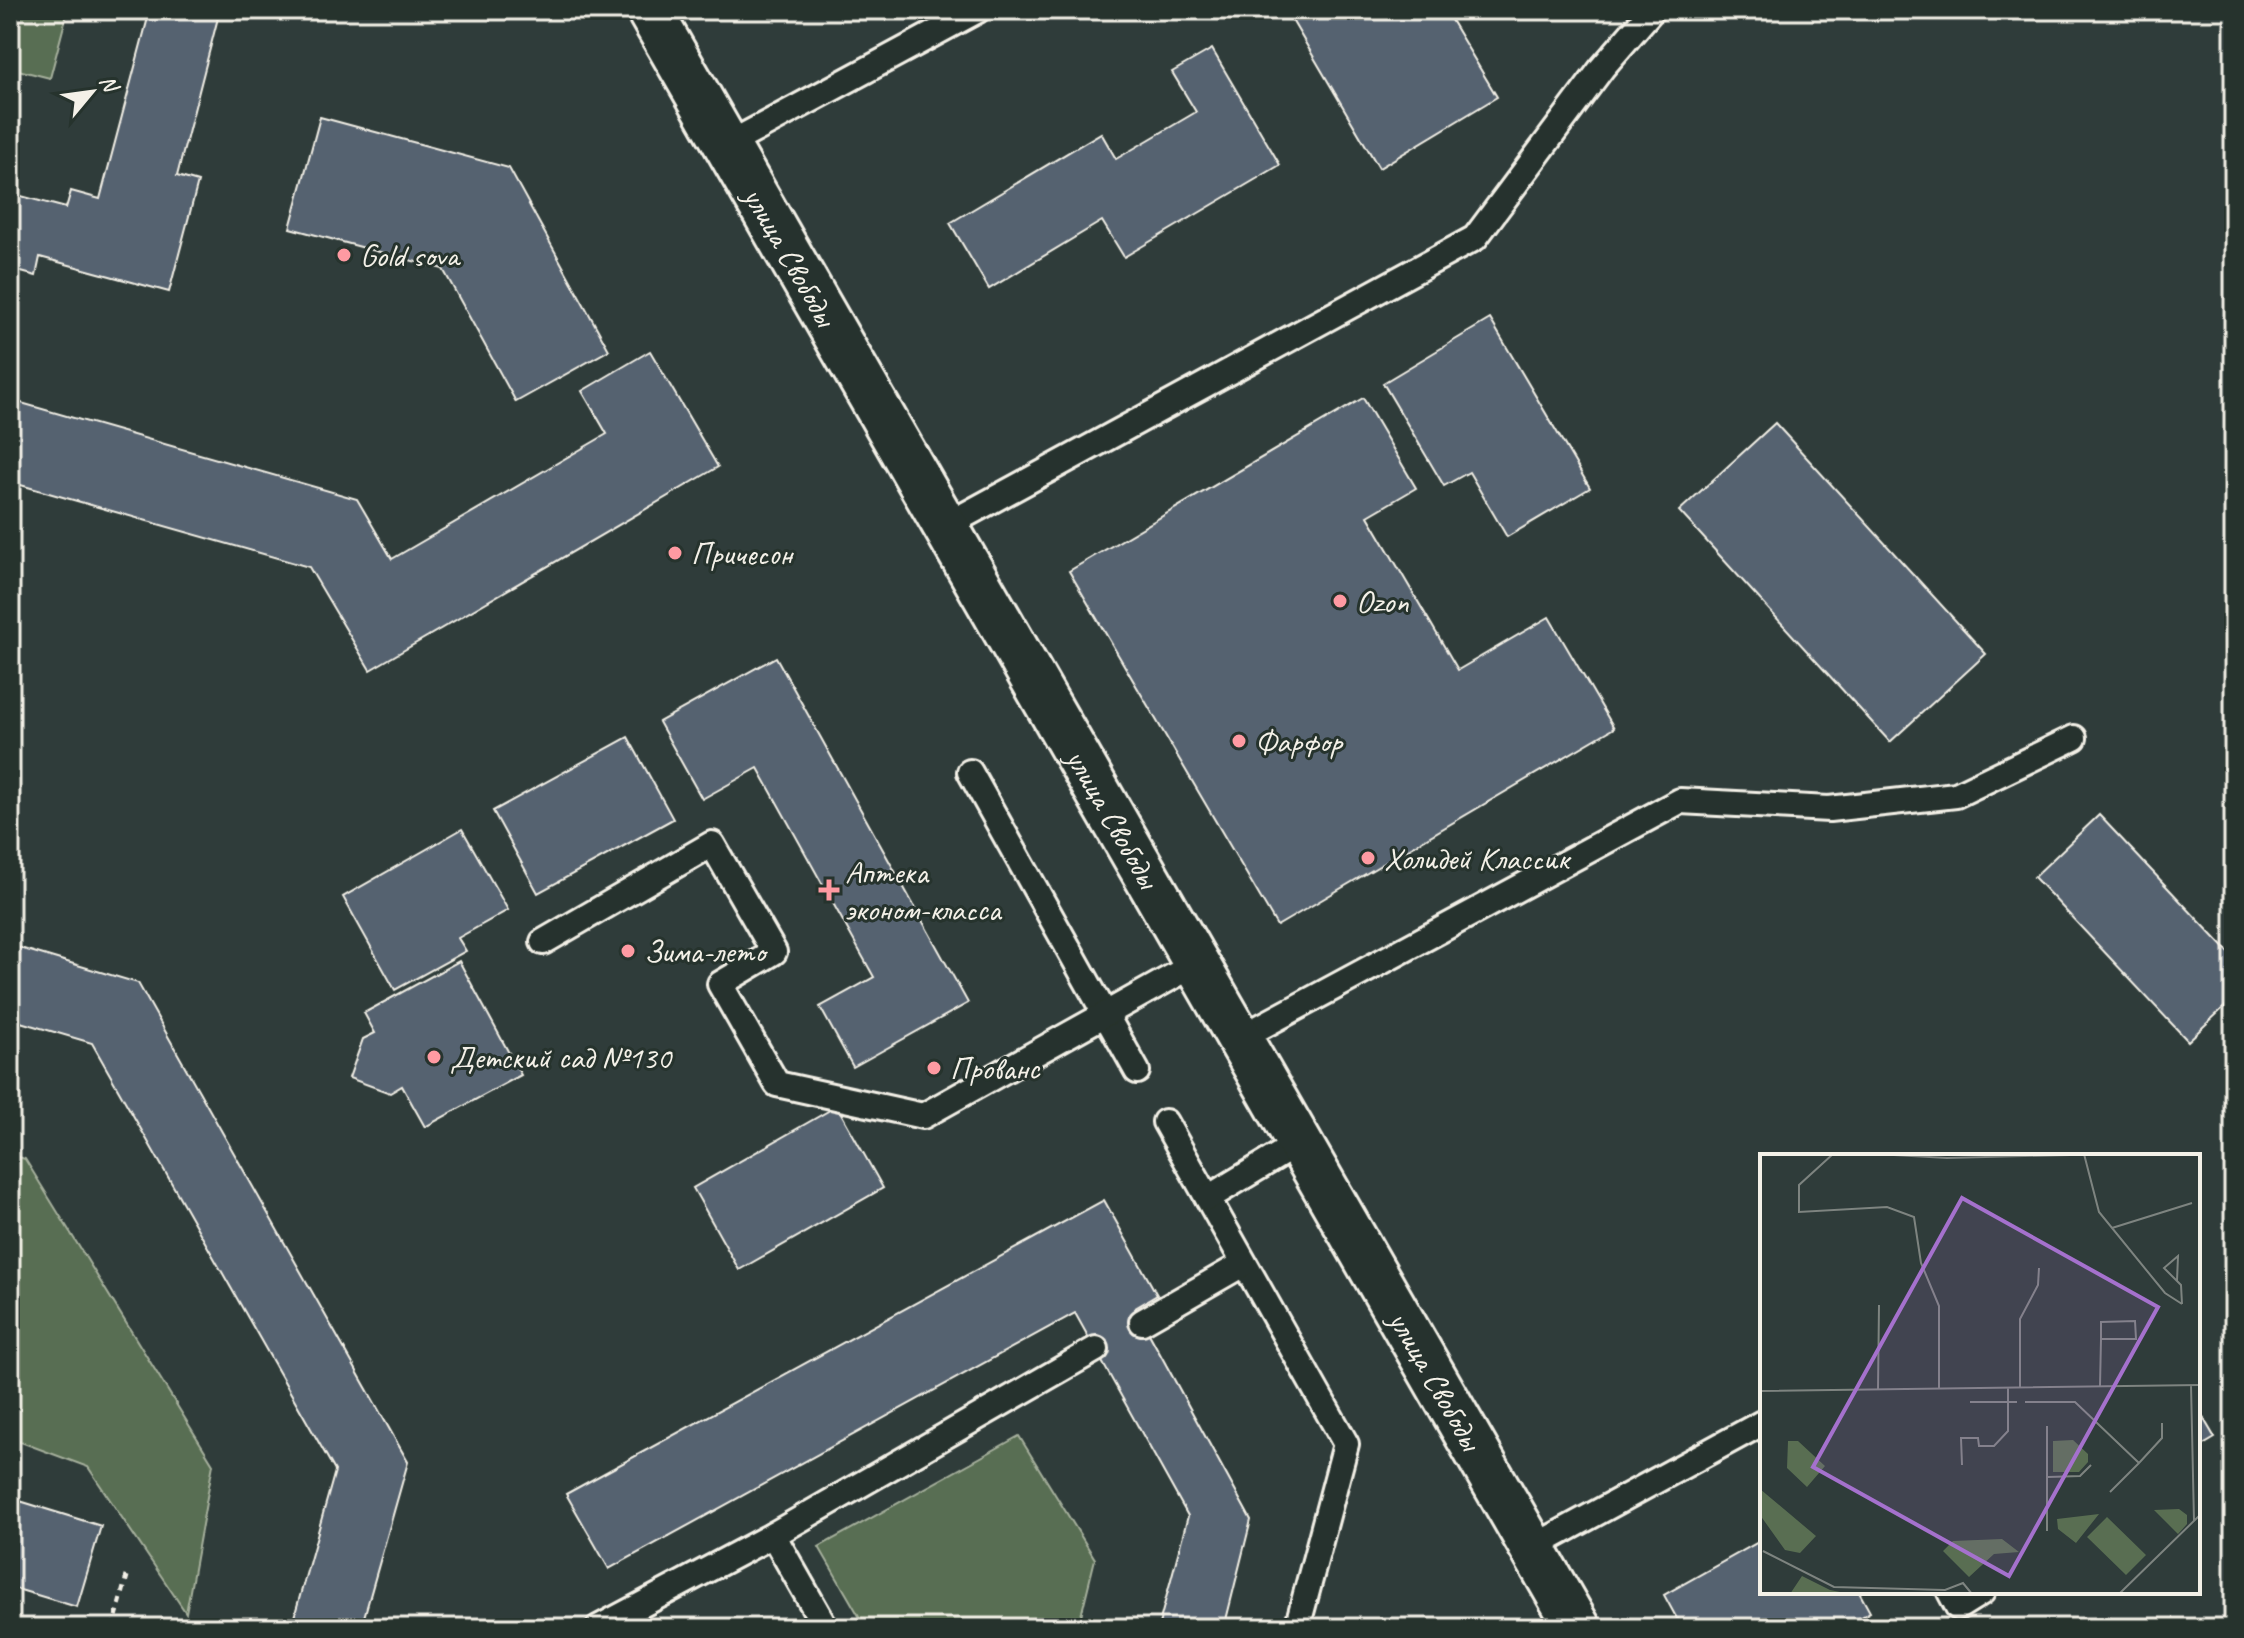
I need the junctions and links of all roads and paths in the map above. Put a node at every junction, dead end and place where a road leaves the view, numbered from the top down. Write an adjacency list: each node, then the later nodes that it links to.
1 (649, 10): 4 (street, улица Свободы)
2 (978, 10): 4 (lane)
3 (1652, 10): 5 (lane)
4 (727, 145): 5 (street, улица Свободы)
5 (945, 526): 9 (street, улица Свободы)
6 (2074, 738): 11 (lane)
7 (970, 772): 10 (lane)
8 (543, 942): 10 (lane)
9 (1197, 963): 10 (lane); 11 (street, улица Свободы)
10 (1106, 1014): 12 (lane)
11 (1240, 1038): 14 (street, улица Свободы)
12 (1137, 1071)
13 (1165, 1122): 15 (lane)
14 (1299, 1143): 15 (lane); 21 (street, улица Свободы)
15 (1208, 1198): 16 (lane)
16 (1243, 1264): 17 (lane); 28 (lane)
17 (1142, 1322)
18 (1096, 1349): 20 (lane)
19 (1760, 1424): 21 (lane)
20 (773, 1535): 26 (lane); 27 (lane)
21 (1532, 1548): 29 (street, улица Свободы)
22 (127, 1576): 25 (path)
23 (1951, 1594): 24 (lane)
24 (1979, 1594)
25 (113, 1628)
26 (598, 1628)
27 (826, 1628)
28 (1297, 1628)
29 (1578, 1628)

